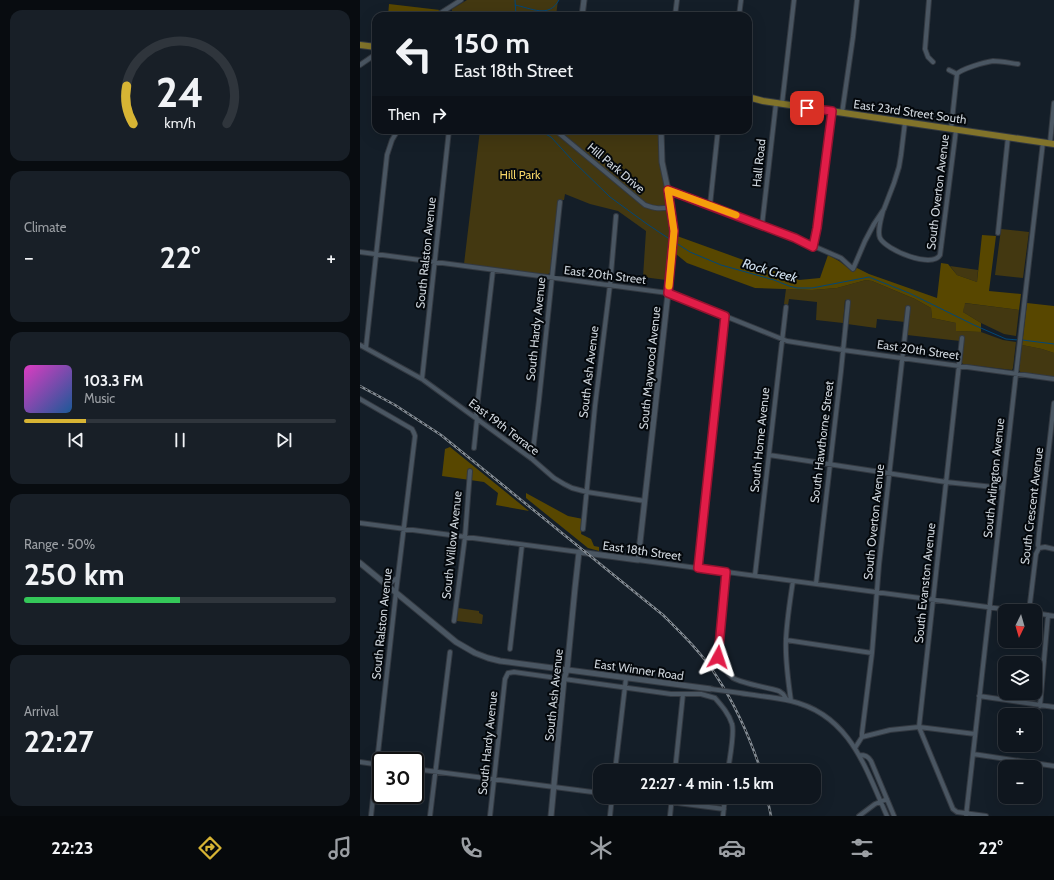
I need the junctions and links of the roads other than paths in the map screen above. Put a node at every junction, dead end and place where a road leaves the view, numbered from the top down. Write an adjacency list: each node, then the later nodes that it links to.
1 (461, 0): 8 (street)
2 (584, 0): 9 (street)
3 (677, 0): 10 (street)
4 (740, 0): 11 (street)
5 (794, 0): 24 (street, Hall Road)
6 (858, 0): 26 (street)
7 (929, 0): 15 (street)
8 (442, 12)
9 (582, 12)
10 (676, 12)
11 (739, 12)
12 (360, 45): 13 (main road)
13 (372, 46)
14 (372, 57): 17 (street)
15 (933, 62)
16 (1018, 64): 19 (street)
17 (360, 65)
18 (948, 70): 19 (street)
19 (957, 74): 28 (street, South Overton Avenue)
20 (752, 98): 21 (main road, East 23rd Street South)
21 (763, 101): 22 (main road, East 23rd Street South); 24 (main road, East 23rd Street South)
22 (752, 102)
23 (1054, 103): 35 (street, South Arlington Avenue)
24 (779, 104): 25 (main road, East 23rd Street South); 42 (street, Hall Road)
25 (832, 111): 26 (main road, East 23rd Street South); 44 (street)
26 (842, 113): 27 (main road, East 23rd Street South)
27 (904, 122): 28 (main road, East 23rd Street South); 40 (street)
28 (954, 129): 34 (main road, East 23rd Street South); 40 (street, South Overton Avenue)
29 (396, 134): 46 (street)
30 (449, 134): 47 (street, South Ralston Avenue)
31 (560, 134): 39 (street, Hill Park Drive)
32 (661, 134): 36 (street, South Maywood Avenue)
33 (718, 134): 38 (street)
34 (1008, 137): 35 (main road, East 23rd Street South); 43 (street)
35 (1049, 143): 63 (street, South Arlington Avenue)
36 (668, 190): 38 (street); 39 (street, South Maywood Avenue)
37 (560, 202): 49 (street, South Hardy Avenue)
38 (710, 206): 42 (street)
39 (670, 207): 51 (street, South Maywood Avenue)
40 (884, 209): 44 (street)
41 (616, 216): 50 (street, South Ash Avenue)
42 (762, 225): 44 (street)
43 (998, 233)
44 (813, 247)
45 (360, 252): 46 (street, East 20th Street)
46 (376, 254): 47 (street, East 20th Street); 59 (street)
47 (434, 262): 48 (street, East 20th Street); 64 (street, South Ralston Avenue)
48 (493, 270): 49 (street, East 20th Street); 68 (street)
49 (552, 278): 50 (street, East 20th Street); 71 (street, South Hardy Avenue)
50 (610, 285): 51 (street, East 20th Street); 77 (street, South Ash Avenue)
51 (668, 293): 55 (street, East 20th Street); 78 (street, South Maywood Avenue)
52 (848, 302): 60 (street, South Hawthorne Street)
53 (786, 307): 57 (street, South Home Avenue)
54 (908, 308): 61 (street, South Overton Avenue)
55 (725, 316): 57 (street, East 20th Street); 89 (street)
56 (962, 338): 62 (street, South Evanston Avenue)
57 (782, 339): 60 (street, East 20th Street); 70 (street, South Home Avenue)
58 (360, 345): 59 (street, East 19th Terrace)
59 (366, 347): 64 (street, East 19th Terrace)
60 (843, 350): 61 (street, East 20th Street); 72 (street, South Hawthorne Street)
61 (903, 358): 62 (street, East 20th Street); 74 (street, South Overton Avenue)
62 (959, 366): 63 (street, East 20th Street); 75 (street, South Evanston Avenue)
63 (1016, 374): 65 (street, East 20th Street); 76 (street, South Arlington Avenue)
64 (422, 379): 68 (street, East 19th Terrace)
65 (1054, 379)
66 (360, 399): 80 (street, South Ralston Avenue)
67 (1054, 403): 84 (street, South Crescent Avenue)
68 (478, 419): 69 (street); 71 (street, East 19th Terrace)
69 (474, 448)
70 (769, 455): 72 (street); 91 (street, South Home Avenue)
71 (532, 459): 77 (street, East 19th Terrace)
72 (830, 465): 74 (street); 95 (street, South Hawthorne Street)
73 (470, 471): 82 (street, South Willow Avenue)
74 (890, 473): 75 (street); 97 (street, South Overton Avenue)
75 (946, 482): 76 (street); 98 (street, South Evanston Avenue)
76 (1003, 488): 100 (street, South Arlington Avenue)
77 (587, 492): 78 (street, East 19th Terrace); 81 (street, South Ash Avenue)
78 (645, 501): 87 (street, South Maywood Avenue)
79 (360, 523): 80 (street, East 18th Street)
80 (403, 529): 82 (street, East 18th Street); 92 (street, South Ralston Avenue)
81 (583, 529)
82 (464, 537): 83 (street, East 18th Street); 105 (street, South Willow Avenue)
83 (522, 544): 86 (street, East 18th Street); 107 (street)
84 (1039, 548): 85 (street); 99 (street, South Crescent Avenue)
85 (1054, 549)
86 (579, 552): 87 (street, East 18th Street); 110 (street, South Ash Avenue)
87 (638, 560): 89 (street, East 18th Street)
88 (360, 562): 94 (street, East Winner Road)
89 (698, 568): 90 (street, East 18th Street)
90 (726, 572): 91 (street, East 18th Street); 117 (street)
91 (756, 575): 93 (street, East 18th Street)
92 (397, 578): 94 (street); 96 (street, South Ralston Avenue)
93 (793, 580): 95 (street, East 18th Street); 106 (street)
94 (384, 582): 96 (street, East Winner Road)
95 (816, 584): 97 (street, East 18th Street)
96 (396, 592): 110 (street, East Winner Road); 124 (street, South Ralston Avenue)
97 (877, 593): 98 (street, East 18th Street); 109 (street, South Overton Avenue)
98 (934, 600): 100 (street, East 18th Street); 120 (street, South Evanston Avenue)
99 (1030, 604)
100 (989, 607): 101 (street, East 18th Street); 116 (street, South Arlington Avenue)
101 (998, 608)
102 (1042, 614): 103 (street)
103 (1048, 615): 104 (street); 118 (street)
104 (1054, 616)
105 (454, 621)
106 (786, 640): 109 (street); 117 (street)
107 (510, 649)
108 (450, 652): 134 (street)
109 (872, 653): 122 (street, South Overton Avenue)
110 (567, 670): 111 (street, East Winner Road); 112 (street, South Ash Avenue)
111 (626, 678): 113 (street); 114 (street, East Winner Road)
112 (564, 679): 113 (street); 135 (street, South Hardy Avenue); 136 (street, South Ash Avenue)
113 (625, 688): 115 (street); 129 (street)
114 (711, 689): 117 (street, East Winner Road, bridge)
115 (683, 694): 130 (street); 131 (street)
116 (980, 696): 118 (street); 121 (street, South Arlington Avenue)
117 (789, 700): 123 (street, East Winner Road)
118 (1040, 706): 119 (street)
119 (1054, 707)
120 (919, 727): 121 (street); 122 (street); 146 (street, South Evanston Avenue)
121 (975, 734): 125 (street, South Arlington Avenue)
122 (862, 737): 123 (street)
123 (855, 748): 126 (street, East Winner Road)
124 (380, 752)
125 (973, 754): 132 (street); 146 (street, South Arlington Avenue)
126 (859, 755): 138 (street); 139 (street, East Winner Road)
127 (360, 762): 128 (street)
128 (372, 763)
129 (616, 764)
130 (676, 764)
131 (729, 764)
132 (1054, 766)
133 (424, 770): 134 (street)
134 (435, 771): 135 (street); 148 (street)
135 (494, 779): 136 (street); 149 (street, South Hardy Avenue)
136 (554, 787): 137 (street); 150 (street, South Ash Avenue)
137 (593, 792)
138 (887, 799): 139 (street); 156 (street)
139 (880, 802): 154 (street); 155 (street, East Winner Road)
140 (373, 804): 147 (street, South Ralston Avenue)
141 (611, 804): 151 (street)
142 (671, 804): 152 (street)
143 (686, 804): 145 (street)
144 (724, 804): 145 (street)
145 (724, 809): 153 (street)
146 (967, 815): 157 (street)
147 (371, 816)
148 (430, 816)
149 (490, 816)
150 (551, 816)
151 (610, 816)
152 (670, 816)
153 (723, 816)
154 (858, 816)
155 (887, 816)
156 (894, 816)
157 (986, 816)

